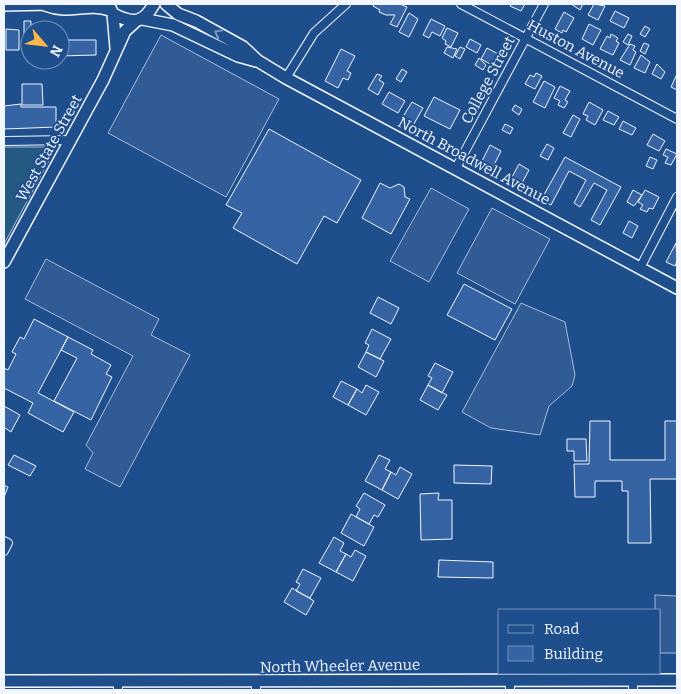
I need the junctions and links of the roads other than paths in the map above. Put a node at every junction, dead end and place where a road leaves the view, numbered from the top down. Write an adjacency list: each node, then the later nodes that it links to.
1 (154, 4): 9 (street, West State Street)
2 (166, 4): 12 (street, North Broadwell Avenue, one-way to 2)
3 (346, 4): 13 (street)
4 (461, 4): 10 (street, Huston Avenue)
5 (544, 4): 10 (street, College Street)
6 (4, 5): 7 (street, North Broadwell Avenue)
7 (48, 5): 8 (street, North Broadwell Avenue)
8 (110, 9): 9 (street, North Broadwell Avenue); 11 (street, West State Street)
9 (139, 20): 11 (street, West State Street); 12 (street, North Broadwell Avenue)
10 (526, 38): 14 (street, Huston Avenue); 17 (street, College Street)
11 (116, 48): 15 (street, West State Street)
12 (258, 61): 13 (street, North Broadwell Avenue)
13 (286, 78): 17 (street, North Broadwell Avenue)
14 (677, 119)
15 (70, 140): 16 (street); 19 (street, West State Street)
16 (4, 141)
17 (456, 168): 20 (street, North Broadwell Avenue)
18 (677, 197): 20 (street)
19 (4, 262)
20 (640, 268): 21 (street, North Broadwell Avenue)
21 (677, 288)
22 (6, 542): 23 (street)
23 (4, 551)
24 (677, 680): 30 (street, North Wheeler Avenue)
25 (4, 681): 28 (street, North Wheeler Avenue)
26 (384, 685): 27 (street, North Wheeler Avenue); 29 (street, North Wheeler Avenue)
27 (510, 685): 30 (street, North Wheeler Avenue)
28 (118, 686): 29 (street, North Wheeler Avenue)
29 (256, 686)
30 (633, 686)

